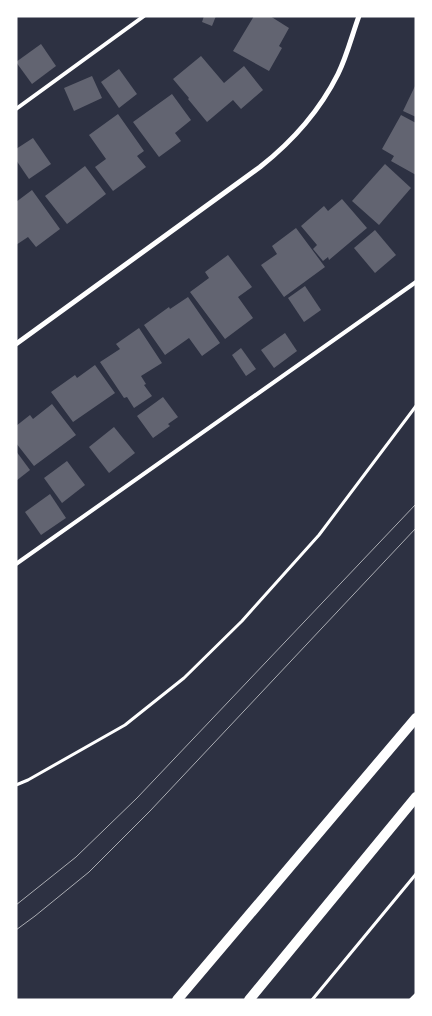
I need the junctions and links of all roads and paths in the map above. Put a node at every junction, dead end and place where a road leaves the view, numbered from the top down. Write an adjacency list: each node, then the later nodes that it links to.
1 (144, 16): 3 (lane)
2 (359, 16): 5 (street)
3 (16, 109)
4 (416, 282): 7 (lane)
5 (16, 344)
6 (416, 406): 9 (path)
7 (16, 564)
8 (416, 718): 13 (main road)
9 (16, 784)
10 (416, 797): 14 (main road)
11 (416, 874): 15 (path)
12 (416, 994): 16 (lane)
13 (176, 1000)
14 (249, 1000)
15 (312, 1000)
16 (411, 1000)

